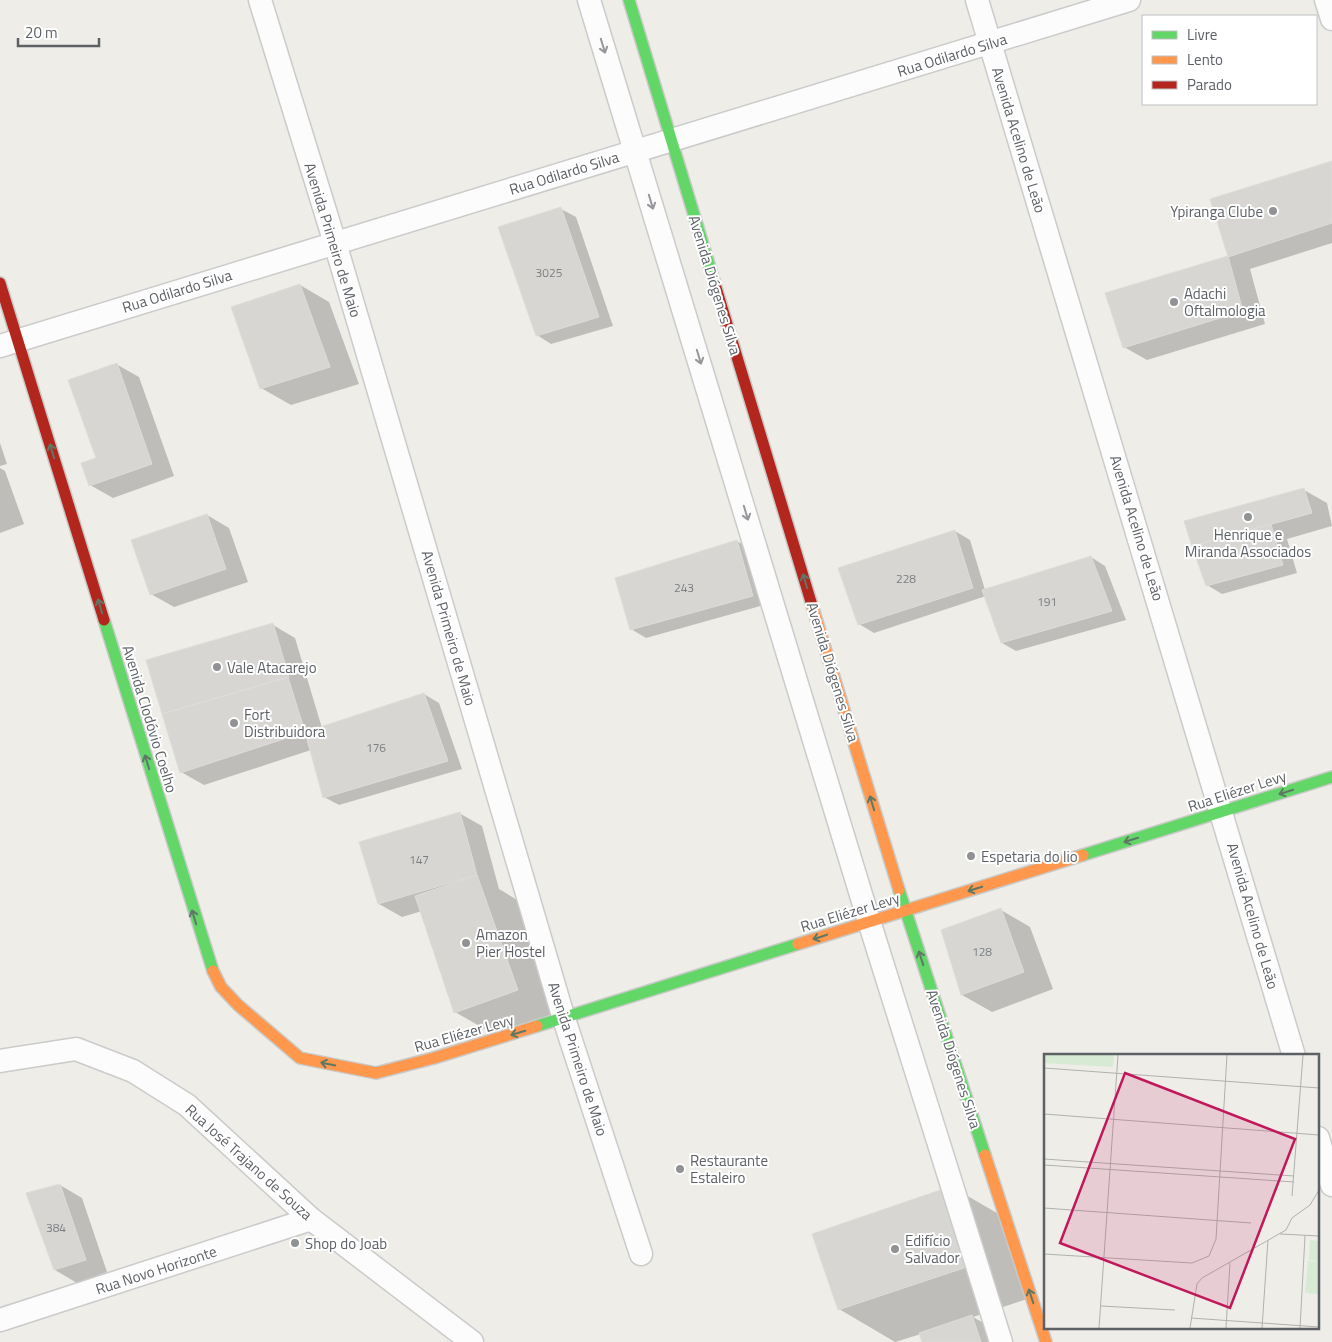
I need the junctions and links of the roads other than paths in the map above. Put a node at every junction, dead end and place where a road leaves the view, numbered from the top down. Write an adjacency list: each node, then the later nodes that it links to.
1 (260, 0): 11 (street, Avenida Primeiro de Maio)
2 (589, 0): 10 (street, one-way to 10)
3 (629, 0): 9 (street, Avenida Diógenes Silva)
4 (977, 0): 8 (street, Avenida Acelino de Leão)
5 (1129, 0): 8 (street, Rua Odilardo Silva)
6 (1326, 0): 7 (street)
7 (1332, 20)
8 (990, 43): 9 (street, Rua Odilardo Silva); 15 (street, Avenida Acelino de Leão)
9 (671, 140): 10 (street, Rua Odilardo Silva); 16 (street, Avenida Diógenes Silva, one-way to 9)
10 (636, 151): 11 (street, Rua Odilardo Silva); 17 (street, one-way to 17)
11 (335, 243): 13 (street, Rua Odilardo Silva); 18 (street, Avenida Primeiro de Maio)
12 (0, 283): 13 (street, Avenida Clodóvio Coelho)
13 (9, 343): 21 (street, Avenida Clodóvio Coelho, one-way to 13)
14 (1332, 777): 15 (street, Rua Eliézer Levy, one-way to 15)
15 (1222, 812): 16 (street, Rua Eliézer Levy, one-way to 16); 19 (street, Avenida Acelino de Leão)
16 (905, 910): 17 (street, Rua Eliézer Levy); 29 (street, Avenida Diógenes Silva, one-way to 16)
17 (869, 921): 18 (street, Rua Eliézer Levy, one-way to 18); 28 (street)
18 (564, 1019): 21 (street, Rua Eliézer Levy, one-way to 21); 25 (street, Avenida Primeiro de Maio)
19 (1293, 1054)
20 (0, 1061): 24 (street, Rua José Trajano de Souza)
21 (376, 1073)
22 (1320, 1145): 23 (street)
23 (1332, 1185)
24 (311, 1219): 26 (street, Rua Novo Horizonte); 27 (street, Rua José Trajano de Souza)
25 (641, 1254)
26 (0, 1320)
27 (472, 1342)
28 (1001, 1342)
29 (1046, 1342)

